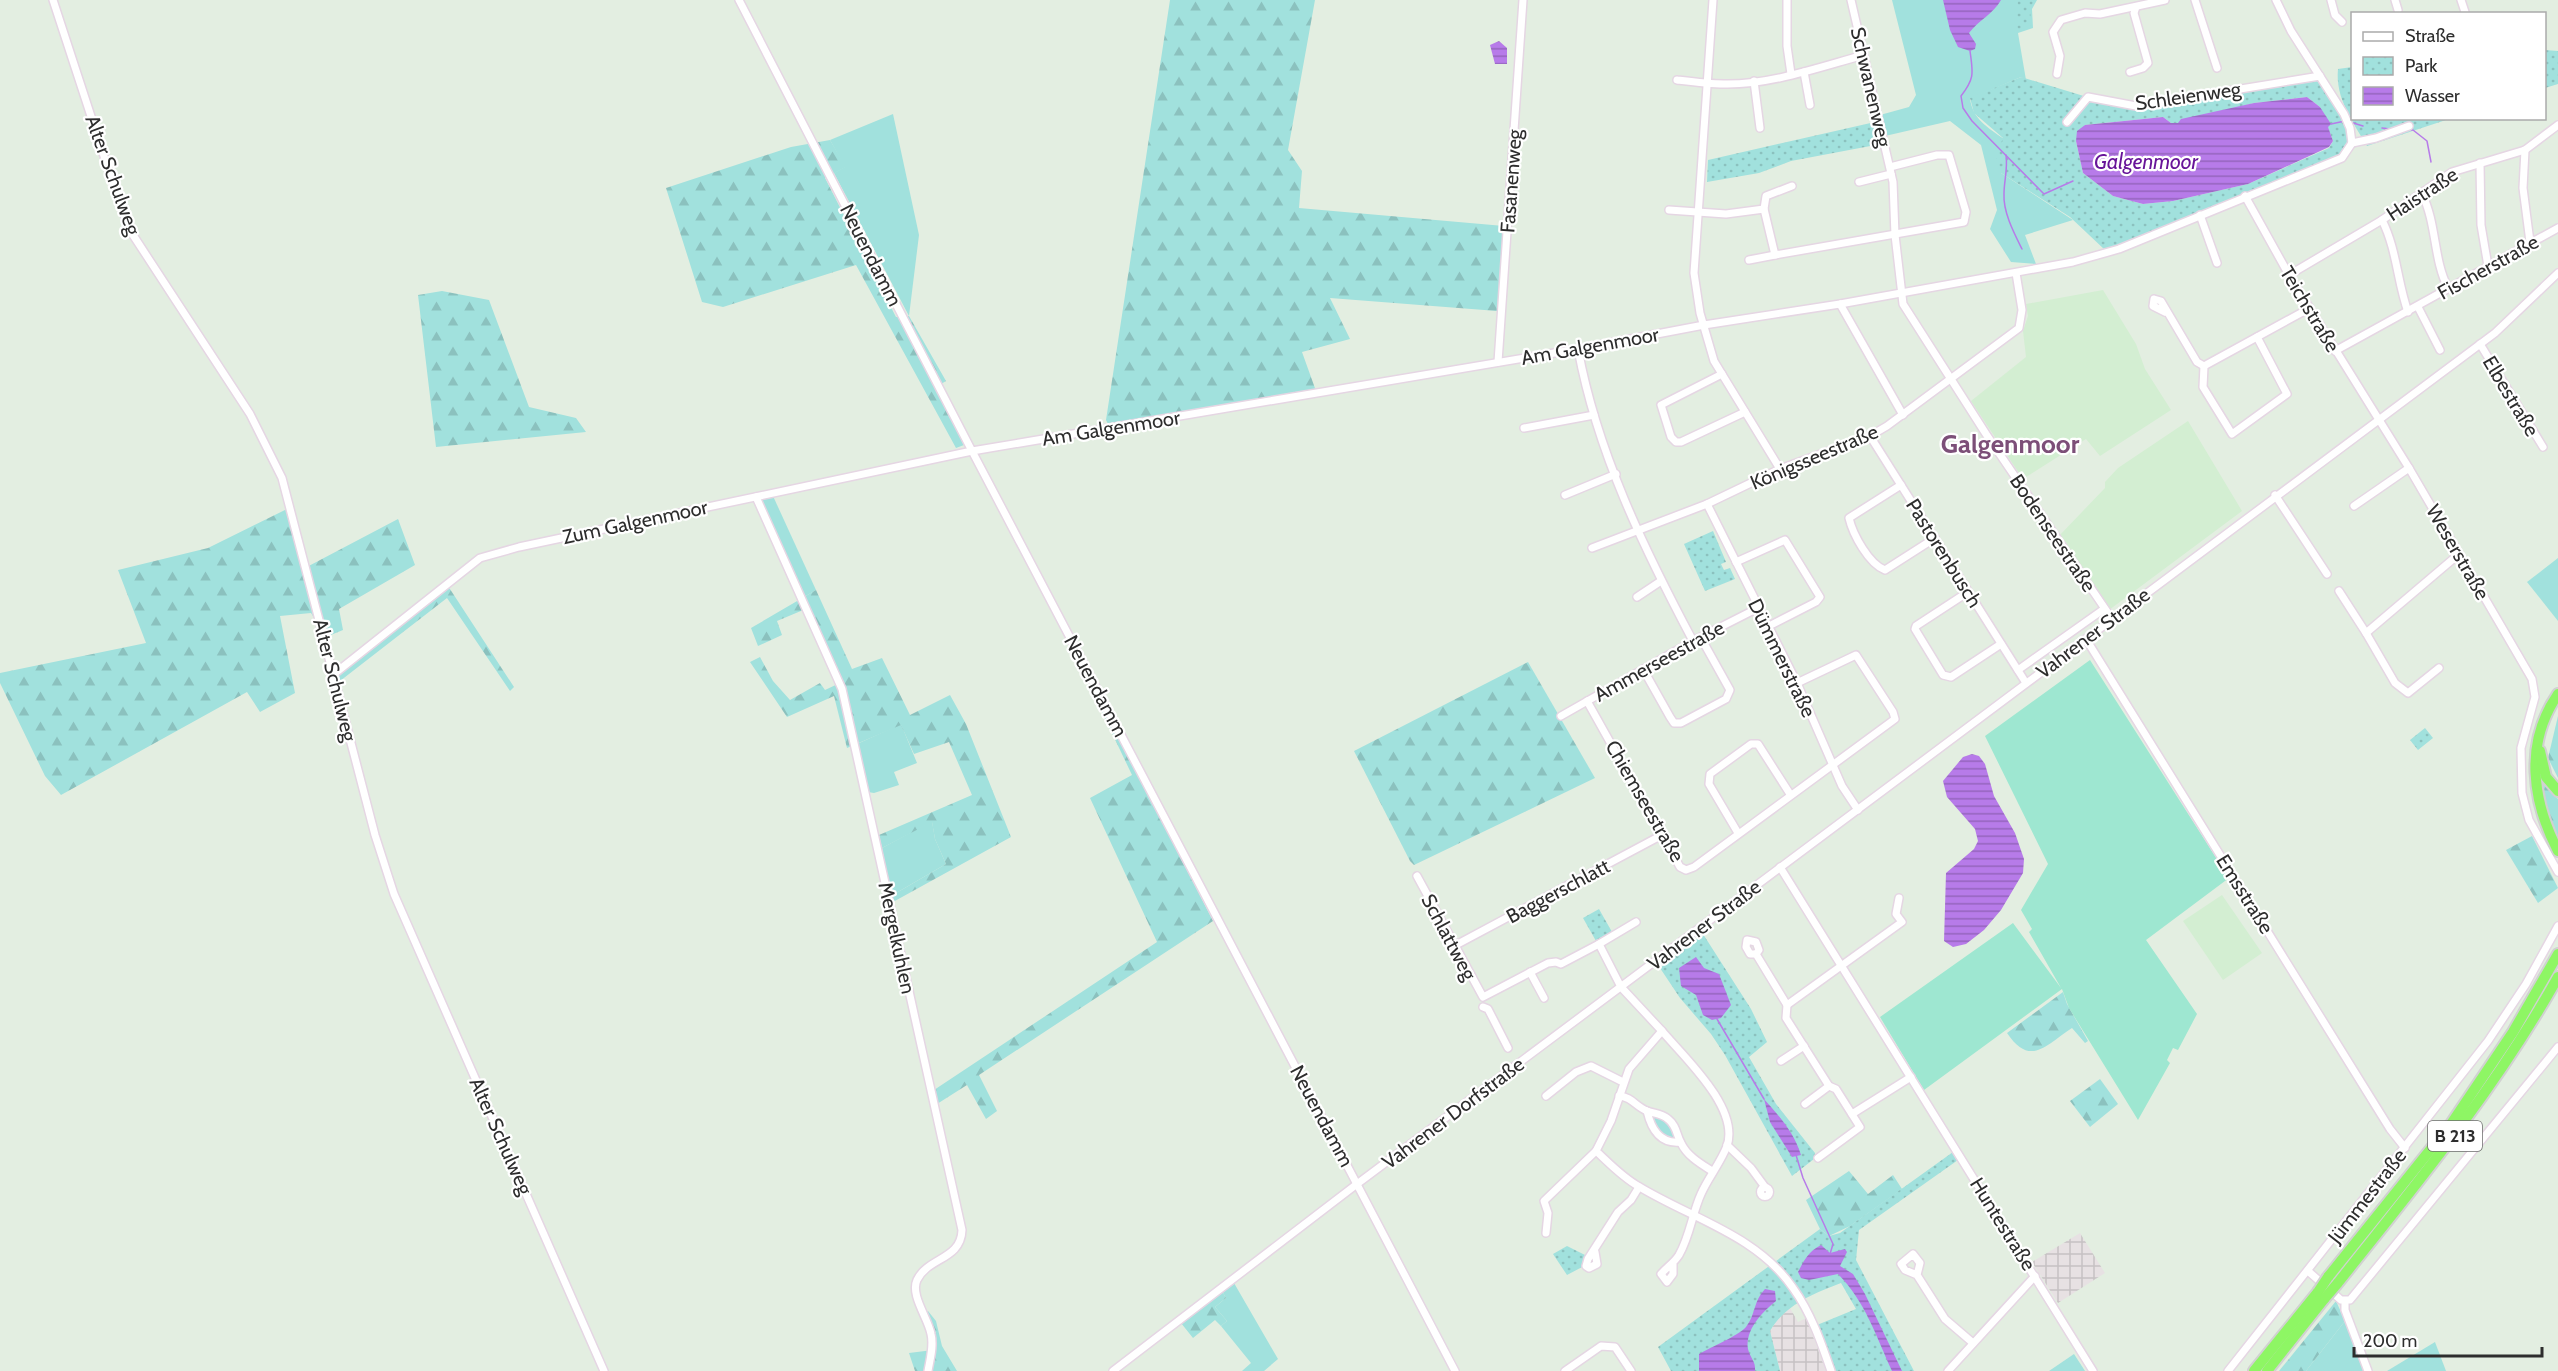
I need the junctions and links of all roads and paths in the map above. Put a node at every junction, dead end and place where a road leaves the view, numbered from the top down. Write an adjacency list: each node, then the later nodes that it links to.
1 (53, 0): 110 (street, Alter Schulweg)
2 (739, 0): 79 (street, Neuendamm)
3 (1523, 0): 68 (street, Fasanenweg)
4 (1713, 0): 26 (street)
5 (1787, 0): 21 (street)
6 (1851, 0): 17 (street, Schwanenweg)
7 (2165, 0): 13 (street)
8 (2195, 0): 18 (street)
9 (2276, 0): 23 (street)
10 (2331, 0): 16 (street)
11 (2396, 0): 14 (street)
12 (2461, 0): 15 (street)
13 (2136, 7): 20 (street); 22 (street)
14 (2398, 10)
15 (2465, 12)
16 (2342, 22)
17 (1864, 55): 19 (street); 35 (street, Schwanenweg)
18 (2217, 68)
19 (1804, 72): 21 (street); 27 (street)
20 (2130, 72)
21 (1791, 74): 25 (street)
22 (2057, 74)
23 (2320, 76): 28 (street, Schleienweg); 32 (street)
24 (1677, 80): 26 (street)
25 (1754, 81): 26 (street); 31 (street)
26 (1707, 83): 42 (street)
27 (1810, 105)
28 (2067, 122)
29 (2558, 125): 33 (street, Haistraße)
30 (2409, 126): 32 (street, Am Galgenmoor)
31 (1761, 128)
32 (2352, 143): 39 (street, Am Galgenmoor)
33 (2525, 150): 34 (street, Haistraße); 47 (street)
34 (2480, 163): 38 (street, Haistraße); 51 (street)
35 (1891, 170): 36 (street, Schwanenweg); 46 (street, Schwanenweg); 46 (street)
36 (1859, 182)
37 (1792, 186): 40 (street)
38 (2422, 194): 44 (street, Haistraße); 55 (street)
39 (2245, 196): 43 (street, Am Galgenmoor); 54 (street, Teichstraße)
40 (1764, 209): 42 (street); 48 (street)
41 (1669, 210): 42 (street)
42 (1698, 212): 62 (street)
43 (2200, 215): 50 (street); 52 (street, Am Galgenmoor)
44 (2382, 220): 54 (street, Haistraße); 61 (street)
45 (2558, 228): 47 (street, Fischerstraße)
46 (1895, 235): 48 (street); 56 (street, Schwanenweg)
47 (2530, 242): 51 (street, Fischerstraße)
48 (1775, 255): 49 (street)
49 (1749, 260)
50 (2217, 263)
51 (2488, 266): 55 (street, Fischerstraße)
52 (2016, 273): 56 (street, Am Galgenmoor); 71 (street, Königsseestraße)
53 (2558, 273): 64 (street, Vahrener Straße)
54 (2289, 275): 59 (street, Teichstraße)
55 (2448, 288): 58 (street, Fischerstraße)
56 (1902, 293): 57 (street, Am Galgenmoor); 71 (street, Bodenseestraße)
57 (1840, 304): 62 (street, Am Galgenmoor); 74 (street)
58 (2418, 307): 61 (street, Fischerstraße); 67 (street, Fischerstraße)
59 (2310, 308): 63 (street); 66 (street, Teichstraße)
60 (2165, 312): 69 (street)
61 (2408, 312): 66 (street, Fischerstraße)
62 (1704, 325): 65 (street, Am Galgenmoor); 70 (street)
63 (2258, 337): 69 (street); 69 (street)
64 (2480, 344): 75 (street, Vahrener Straße); 78 (street, Elbestraße)
65 (1578, 349): 68 (street, Am Galgenmoor); 73 (street)
66 (2335, 351): 75 (street, Teichstraße)
67 (2440, 351)
68 (1498, 362): 79 (street, Am Galgenmoor)
69 (2204, 366)
70 (1722, 374): 72 (street); 72 (street)
71 (1952, 379): 74 (street, Königsseestraße); 100 (street, Bodenseestraße)
72 (1745, 412): 81 (street)
73 (1594, 415): 76 (street); 82 (street)
74 (1903, 415): 77 (street, Königsseestraße)
75 (2377, 419): 80 (street, Weserstraße); 85 (street, Vahrener Straße)
76 (1524, 428)
77 (1870, 435): 81 (street, Königsseestraße); 83 (street, Pastorenbusch)
78 (2543, 447)
79 (972, 451): 86 (street, Zum Galgenmoor); 162 (street, Neuendamm)
80 (2409, 468): 88 (street); 92 (street, Weserstraße)
81 (1780, 469): 87 (street, Königsseestraße)
82 (1616, 474): 84 (street); 89 (street)
83 (1901, 485): 90 (street, Pastorenbusch); 90 (street)
84 (1565, 495)
85 (2275, 495): 94 (street); 101 (street, Vahrener Straße)
86 (756, 497): 110 (street, Zum Galgenmoor); 177 (street, Mergelkuhlen)
87 (1707, 504): 89 (street, Königsseestraße); 93 (street, Dümmerstraße)
88 (2354, 506)
89 (1638, 531): 91 (street, Königsseestraße); 95 (street)
90 (1935, 538): 97 (street, Pastorenbusch)
91 (1592, 548)
92 (2458, 554): 103 (street); 125 (street, Weserstraße)
93 (1736, 562): 99 (street, Dümmerstraße); 102 (street)
94 (2327, 574)
95 (1661, 581): 98 (street); 104 (street)
96 (2339, 591): 103 (street)
97 (1968, 592): 106 (street, Pastorenbusch); 106 (street)
98 (1637, 597)
99 (1758, 608): 102 (street, Dümmerstraße); 104 (street, Ammerseestraße)
100 (2104, 609): 101 (street, Bodenseestraße); 109 (street)
101 (2112, 619): 105 (street, Vahrener Straße)
102 (1769, 626): 111 (street, Dümmerstraße)
103 (2366, 633): 107 (street)
104 (1697, 639): 108 (street, Ammerseestraße); 108 (street)
105 (2086, 639): 112 (street, Vahrener Straße); 158 (street, Emsstraße)
106 (2001, 644): 109 (street, Pastorenbusch)
107 (2439, 668)
108 (1643, 669): 114 (street, Ammerseestraße)
109 (2018, 670): 112 (street, Pastorenbusch)
110 (334, 674): 176 (street, Alter Schulweg)
111 (1797, 682): 117 (street, Dümmerstraße); 117 (street, Chiemseestraße)
112 (2026, 683): 120 (street, Vahrener Straße)
113 (2558, 694): 116 (highway)
114 (1587, 701): 115 (street, Ammerseestraße); 122 (street, Chiemseestraße)
115 (1561, 716)
116 (2538, 742): 118 (highway); 123 (highway)
117 (1831, 765): 119 (street, Chiemseestraße); 120 (street, Dümmerstraße)
118 (2558, 791)
119 (1790, 794): 121 (street, Chiemseestraße); 121 (street)
120 (1858, 810): 124 (street, Vahrener Straße)
121 (1738, 833): 122 (street, Chiemseestraße)
122 (1662, 835): 131 (street, Baggerschlatt)
123 (2558, 851)
124 (1780, 867): 135 (street, Huntestraße); 138 (street, Vahrener Straße)
125 (2558, 872)
126 (1417, 876): 131 (street, Schlattweg)
127 (1899, 898): 135 (street)
128 (1636, 922): 130 (street)
129 (2558, 926): 158 (street, Jümmestraße)
130 (1599, 944): 136 (street); 138 (street)
131 (1454, 946): 136 (street, Schlattweg)
132 (2558, 946): 140 (highway, B 213)
133 (1756, 954): 141 (street)
134 (2558, 954): 140 (highway, B 213)
135 (1841, 967): 141 (street); 148 (street, Huntestraße)
136 (1530, 972): 139 (street)
137 (2558, 977): 172 (highway, B 213)
138 (1621, 987): 143 (street); 162 (street, Vahrener Dorfstraße)
139 (1544, 998)
140 (2532, 1001): 172 (highway, B 213)
141 (1787, 1005): 144 (street)
142 (1483, 1007): 146 (street)
143 (1662, 1031): 149 (street); 157 (street)
144 (1804, 1046): 147 (street); 150 (street)
145 (2558, 1047): 174 (street)
146 (1508, 1048)
147 (1781, 1061)
148 (1911, 1077): 155 (street); 171 (street, Huntestraße)
149 (1623, 1082): 151 (street); 152 (street)
150 (1829, 1086): 153 (street); 155 (street)
151 (1546, 1096)
152 (1619, 1096): 154 (street); 159 (street)
153 (1805, 1104)
154 (1647, 1111): 156 (street); 156 (street)
155 (1852, 1114): 160 (street)
156 (1680, 1142): 161 (street)
157 (1727, 1145): 161 (street); 164 (street)
158 (2405, 1148): 169 (street, Jümmestraße)
159 (1596, 1151): 163 (street); 166 (street)
160 (1818, 1158)
161 (1712, 1171): 165 (street)
162 (1357, 1184): 178 (street, Vahrener Dorfstraße); 179 (street, Neuendamm)
163 (1639, 1187): 165 (street); 167 (street)
164 (1765, 1187)
165 (1694, 1215): 168 (street); 182 (street)
166 (1546, 1233)
167 (1595, 1252)
168 (1673, 1264)
169 (2308, 1271): 174 (street); 185 (street, Jümmestraße)
170 (1917, 1275): 175 (street)
171 (2035, 1276): 175 (street); 184 (street, Huntestraße)
172 (2332, 1281): 173 (highway, B 213, bridge)
173 (2321, 1295): 186 (highway, B 213); 187 (highway, B 213)
174 (2345, 1301): 188 (street)
175 (1973, 1343): 183 (street)
176 (604, 1371)
177 (928, 1371)
178 (1113, 1371)
179 (1455, 1371)
180 (1565, 1371): 181 (street)
181 (1631, 1371)
182 (1831, 1371)
183 (1948, 1371)
184 (2093, 1371)
185 (2228, 1371)
186 (2254, 1371)
187 (2267, 1371)
188 (2368, 1371)

